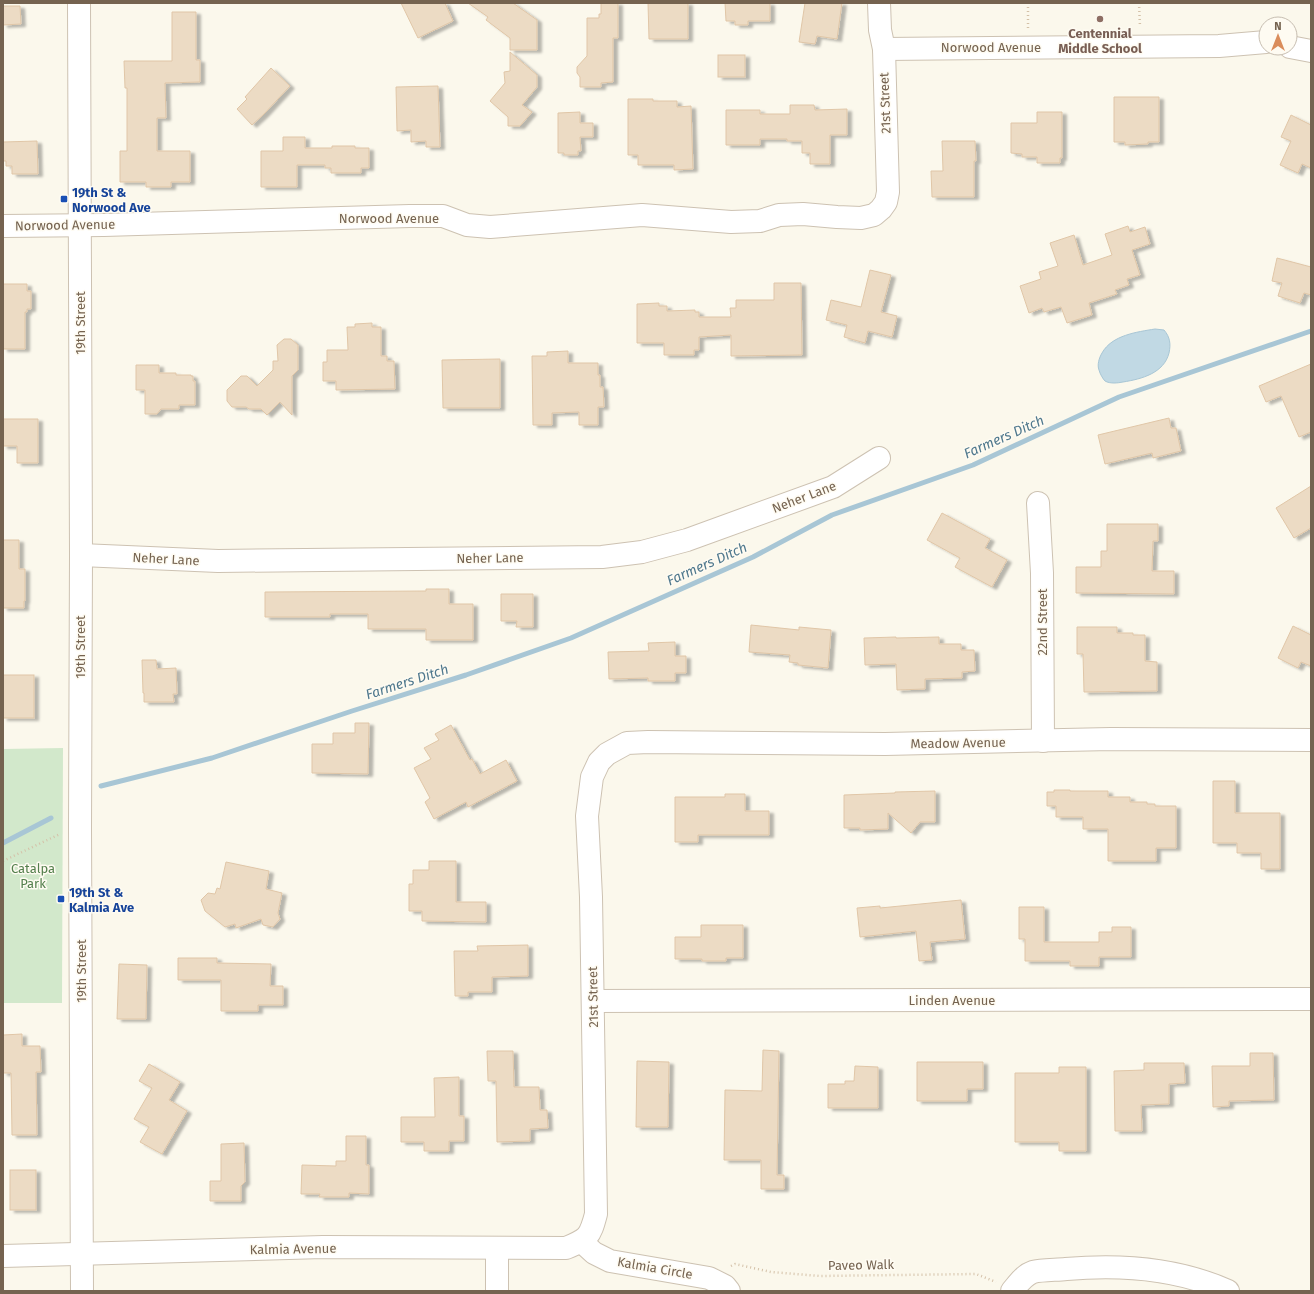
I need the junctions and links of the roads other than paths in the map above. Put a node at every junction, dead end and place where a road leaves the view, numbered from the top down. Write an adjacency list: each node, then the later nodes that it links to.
1 (79, 3): 8 (street, 19th Street)
2 (879, 3): 4 (street, 21st Street)
3 (1258, 43): 4 (street, Norwood Avenue)
4 (884, 49): 7 (street, 21st Street)
5 (1298, 49): 6 (street)
6 (1311, 51)
7 (886, 202): 8 (street, Norwood Avenue)
8 (80, 225): 9 (street, Norwood Avenue); 12 (street, 19th Street)
9 (3, 226)
10 (879, 458): 12 (street, Neher Lane)
11 (1038, 503): 14 (street, 22nd Street)
12 (81, 555): 20 (street, 19th Street)
13 (1311, 740): 14 (street, Meadow Avenue)
14 (1043, 741): 15 (street, Meadow Avenue)
15 (607, 754): 17 (street, 21st Street)
16 (1311, 999): 17 (street, Linden Avenue)
17 (593, 1001): 18 (street, 21st Street)
18 (582, 1242): 19 (street, Kalmia Avenue); 24 (street, Kalmia Circle)
19 (497, 1248): 20 (street, Kalmia Avenue); 23 (street)
20 (82, 1254): 21 (street, Kalmia Avenue); 22 (street, 19th Street)
21 (3, 1256)
22 (82, 1291)
23 (497, 1291)
24 (729, 1291)
25 (1013, 1291): 26 (street)
26 (1228, 1291)

